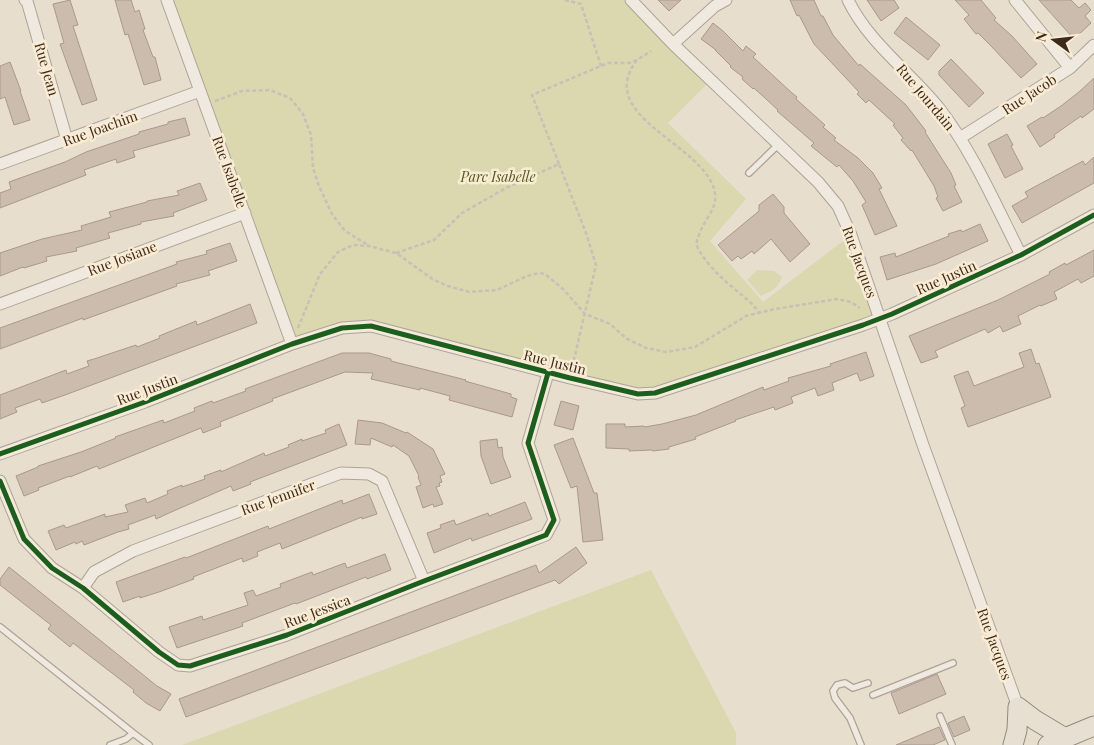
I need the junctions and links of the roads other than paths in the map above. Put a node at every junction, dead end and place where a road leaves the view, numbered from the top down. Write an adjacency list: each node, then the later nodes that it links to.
1 (25, 0): 12 (street, Rue Jean)
2 (167, 0): 10 (street, Rue Isabelle)
3 (631, 0): 7 (street, Rue Jacques)
4 (726, 0): 7 (street)
5 (848, 0): 11 (street, Rue Jourdain)
6 (1015, 0): 9 (street)
7 (674, 44): 13 (street, Rue Jacques)
8 (1094, 45): 9 (street, Rue Jacob)
9 (1070, 68): 11 (street, Rue Jacob)
10 (200, 91): 12 (street, Rue Joachim); 16 (street, Rue Isabelle)
11 (960, 138): 18 (street, Rue Jourdain)
12 (67, 140): 14 (street, Rue Joachim)
13 (779, 144): 15 (lane); 20 (street, Rue Jacques)
14 (0, 164)
15 (749, 173)
16 (245, 212): 19 (street, Rue Josiane); 21 (street, Rue Isabelle)
17 (1094, 215): 18 (street, Rue Justin)
18 (1021, 255): 20 (street, Rue Justin)
19 (0, 304)
20 (880, 318): 22 (street, Rue Justin); 31 (street, Rue Jacques)
21 (292, 344): 22 (street, Rue Justin); 23 (street, Rue Justin)
22 (548, 373): 25 (street, Rue Jessica)
23 (0, 454)
24 (0, 480): 26 (street, Rue Jessica)
25 (424, 581): 26 (street, Rue Jessica); 26 (street, Rue Jennifer)
26 (82, 588)
27 (0, 627): 34 (lane)
28 (953, 662): 30 (lane)
29 (868, 683): 38 (lane)
30 (873, 695)
31 (1018, 707): 35 (main road); 40 (main road)
32 (940, 716): 39 (lane)
33 (1094, 726): 35 (main road)
34 (133, 733): 36 (lane); 37 (lane)
35 (1056, 742)
36 (110, 745)
37 (149, 745)
38 (862, 745)
39 (952, 745)
40 (1013, 745)

